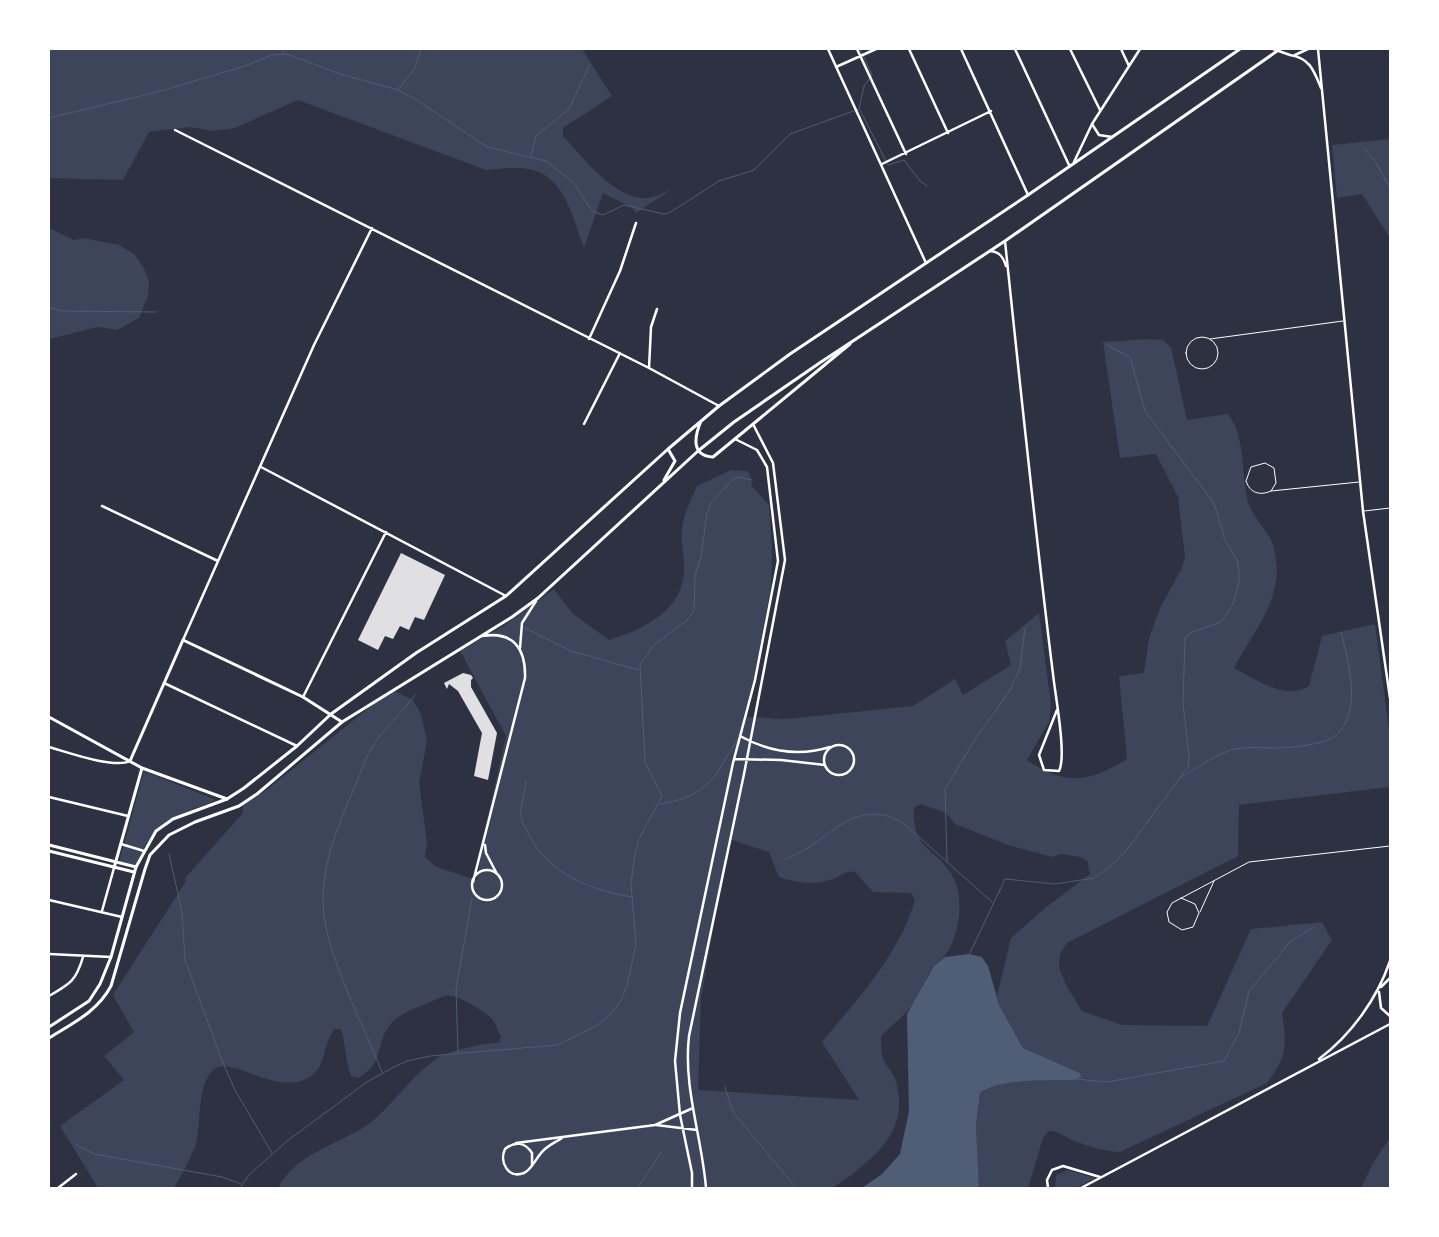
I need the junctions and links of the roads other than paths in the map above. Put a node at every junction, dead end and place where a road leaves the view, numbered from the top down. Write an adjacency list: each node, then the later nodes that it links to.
1 (828, 49): 17 (street)
2 (858, 49): 15 (street)
3 (876, 49): 15 (street)
4 (909, 49): 23 (street)
5 (961, 49): 19 (street)
6 (1015, 49): 28 (street)
7 (1070, 49): 20 (street)
8 (1121, 49): 16 (street)
9 (1140, 49): 16 (street)
10 (1240, 49): 24 (main road)
11 (1308, 49): 14 (street)
12 (1318, 49): 18 (street)
13 (1277, 50): 14 (street); 32 (main road)
14 (1290, 55): 18 (street)
15 (861, 56): 17 (street); 25 (street)
16 (1129, 66): 20 (street)
17 (836, 67): 27 (street)
18 (1322, 90): 37 (street)
19 (990, 111): 23 (street); 29 (street)
20 (1100, 111): 21 (street)
21 (1092, 124): 24 (street); 26 (street)
22 (176, 130): 31 (street)
23 (948, 133): 25 (street)
24 (1112, 137): 26 (main road)
25 (906, 154): 27 (street)
26 (1074, 162): 28 (main road)
27 (882, 164): 34 (street)
28 (1069, 165): 29 (main road)
29 (1028, 195): 34 (main road)
30 (636, 223): 39 (street)
31 (372, 228): 39 (street); 50 (street)
32 (1005, 241): 33 (main road); 35 (street)
33 (989, 251): 35 (street); 38 (main road)
34 (926, 264): 43 (main road)
35 (1008, 270): 67 (street)
36 (657, 309): 42 (street)
37 (1344, 321): 40 (lane); 51 (street)
38 (865, 332): 46 (main road); 49 (main road)
39 (589, 338): 41 (street)
40 (1210, 339): 40 (lane)
41 (620, 353): 42 (street); 45 (street)
42 (649, 368): 43 (street)
43 (718, 406): 44 (main road)
44 (702, 418): 48 (main road); 49 (main road)
45 (584, 424)
46 (753, 424): 47 (main road); 72 (street)
47 (735, 439): 49 (main road); 71 (street)
48 (668, 449): 52 (main road); 59 (main road)
49 (698, 451): 52 (main road)
50 (261, 467): 57 (street); 58 (street)
51 (1360, 482): 53 (lane); 56 (street)
52 (659, 487): 60 (main road)
53 (1271, 491): 53 (lane)
54 (102, 506): 58 (street)
55 (1390, 508): 56 (lane)
56 (1363, 511): 66 (street)
57 (386, 532): 59 (street); 65 (street)
58 (218, 562): 62 (street)
59 (506, 596): 68 (main road)
60 (538, 598): 61 (main road); 63 (street)
61 (478, 636): 63 (street); 70 (main road)
62 (183, 640): 64 (main road); 65 (main road)
63 (520, 650): 84 (street)
64 (164, 682): 73 (street); 78 (main road)
65 (303, 697): 68 (main road)
66 (1390, 698)
67 (1057, 710): 67 (street)
68 (331, 714): 70 (main road); 73 (main road)
69 (49, 717): 78 (main road)
70 (342, 722): 112 (main road)
71 (740, 736): 72 (street); 77 (street)
72 (750, 742): 75 (street); 76 (street)
73 (296, 746): 82 (main road)
74 (49, 747): 78 (street)
75 (830, 748): 79 (street); 79 (street)
76 (747, 759): 77 (street); 79 (street); 114 (street)
77 (734, 760): 115 (street)
78 (130, 761): 80 (main road)
79 (825, 765)
80 (142, 768): 82 (main road); 83 (main road)
81 (49, 797): 83 (street)
82 (227, 799): 89 (main road)
83 (128, 816): 85 (main road)
84 (484, 842): 94 (street); 96 (street)
85 (120, 844): 89 (street); 90 (main road)
86 (49, 845): 90 (main road)
87 (1390, 846): 95 (lane)
88 (49, 851): 91 (main road)
89 (144, 851): 92 (main road)
90 (116, 863): 91 (main road); 92 (main road)
91 (114, 868): 93 (main road); 99 (street)
92 (136, 868): 93 (main road)
93 (134, 872): 101 (main road)
94 (498, 875): 96 (street); 96 (street)
95 (1214, 880): 97 (lane); 100 (lane)
96 (473, 882)
97 (1181, 898): 100 (lane); 100 (lane)
98 (49, 900): 99 (street)
99 (102, 911): 101 (street)
100 (1199, 913)
101 (122, 917): 104 (main road)
102 (49, 954): 103 (street)
103 (83, 957): 104 (street); 108 (street)
104 (111, 958): 111 (main road)
105 (1390, 961): 107 (street)
106 (1390, 978): 107 (street)
107 (1380, 989): 109 (street); 113 (street)
108 (49, 996)
109 (1390, 1016)
110 (1390, 1024): 113 (street)
111 (49, 1027)
112 (49, 1038)
113 (1312, 1064): 123 (street)
114 (693, 1108): 115 (street); 118 (street)
115 (680, 1115): 116 (street); 117 (street)
116 (655, 1125): 117 (street); 119 (street)
117 (682, 1129): 118 (street); 125 (street)
118 (697, 1130): 126 (street)
119 (564, 1136): 120 (street); 121 (street)
120 (516, 1143): 121 (street); 121 (street)
121 (532, 1165)
122 (76, 1174): 124 (street)
123 (1100, 1177): 127 (street); 128 (street)
124 (58, 1188)
125 (692, 1188)
126 (706, 1188)
127 (1048, 1188)
128 (1081, 1188)

